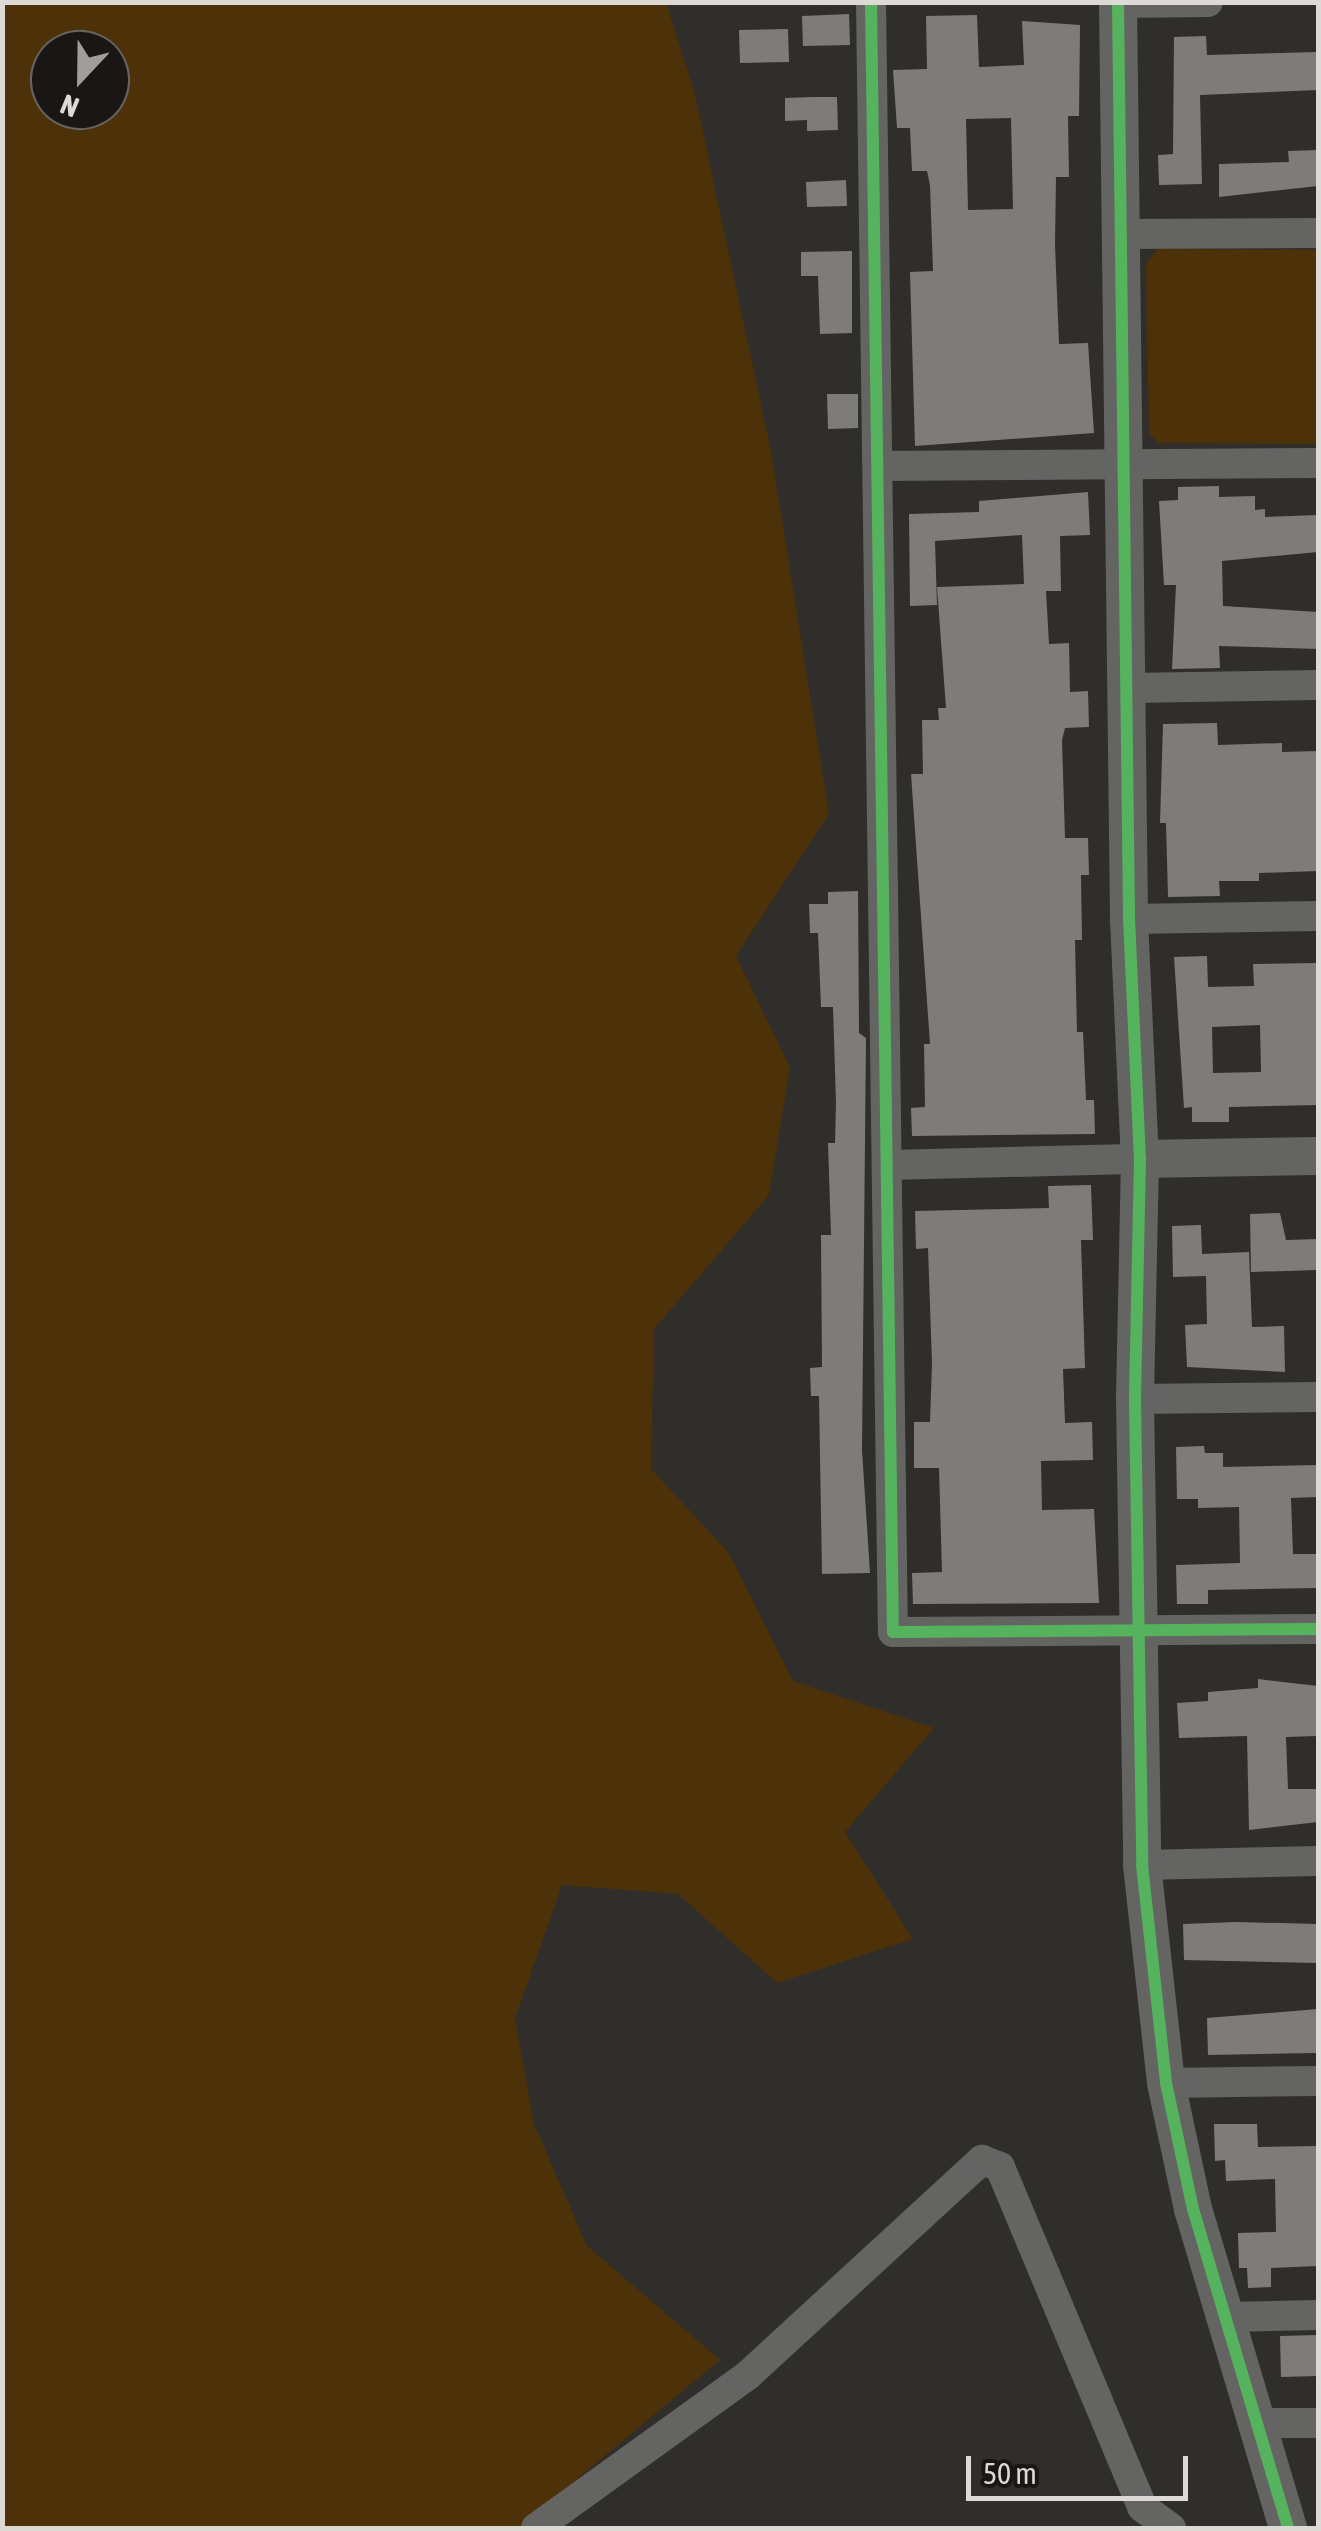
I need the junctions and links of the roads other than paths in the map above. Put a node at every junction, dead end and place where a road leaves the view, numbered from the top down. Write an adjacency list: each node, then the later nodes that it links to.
1 (871, 2): 7 (street)
2 (1208, 2): 3 (street)
3 (1118, 3): 5 (street)
4 (1318, 233): 5 (street)
5 (1124, 234): 8 (street)
6 (1318, 463): 8 (street)
7 (878, 466): 8 (street); 15 (street)
8 (1124, 466): 10 (street)
9 (1318, 685): 10 (street)
10 (1127, 688): 12 (street)
11 (1318, 916): 12 (street)
12 (1129, 919): 14 (street)
13 (1318, 1156): 14 (street)
14 (1140, 1158): 15 (street); 17 (street)
15 (888, 1166): 19 (street)
16 (1318, 1397): 17 (street)
17 (1135, 1399): 19 (street)
18 (1318, 1629): 19 (street)
19 (1137, 1632): 21 (street)
20 (1318, 1860): 21 (street)
21 (1142, 1864): 23 (street)
22 (1318, 2081): 23 (street)
23 (1166, 2083): 25 (street)
24 (1318, 2315): 25 (street)
25 (1226, 2317): 26 (street)
26 (1255, 2423): 27 (street); 30 (street)
27 (1318, 2423)
28 (1163, 2527): 29 (street)
29 (536, 2528)
30 (1288, 2528)

